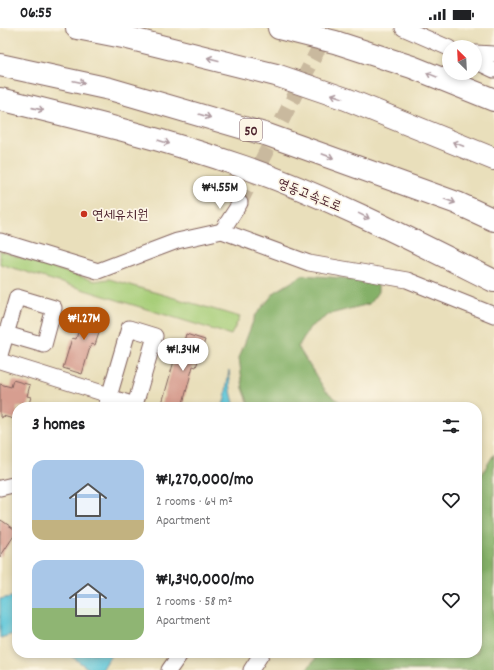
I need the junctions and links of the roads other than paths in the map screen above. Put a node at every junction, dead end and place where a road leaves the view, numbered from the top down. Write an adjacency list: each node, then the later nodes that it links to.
1 (77, 28): 12 (highway, one-way to 1)
2 (279, 28): 11 (highway, one-way to 2)
3 (402, 28): 4 (street)
4 (442, 45)
5 (482, 53): 6 (street)
6 (494, 54)
7 (482, 64): 9 (street)
8 (0, 65): 14 (highway, 50, one-way to 14)
9 (494, 70)
10 (0, 99): 17 (highway, 영동고속도로, one-way to 17)
11 (494, 100)
12 (494, 158)
13 (240, 203): 15 (street)
14 (494, 220)
15 (222, 231): 16 (street); 18 (street)
16 (0, 241)
17 (494, 281)
18 (494, 315)
19 (6, 334): 20 (street)
20 (0, 355)
21 (0, 361): 22 (street)
22 (108, 401): 23 (street); 24 (street)
23 (126, 402)
24 (136, 402)
25 (12, 485): 26 (street)
26 (0, 488)
27 (177, 658): 29 (street)
28 (259, 658): 30 (street)
29 (169, 670)
30 (251, 670)

